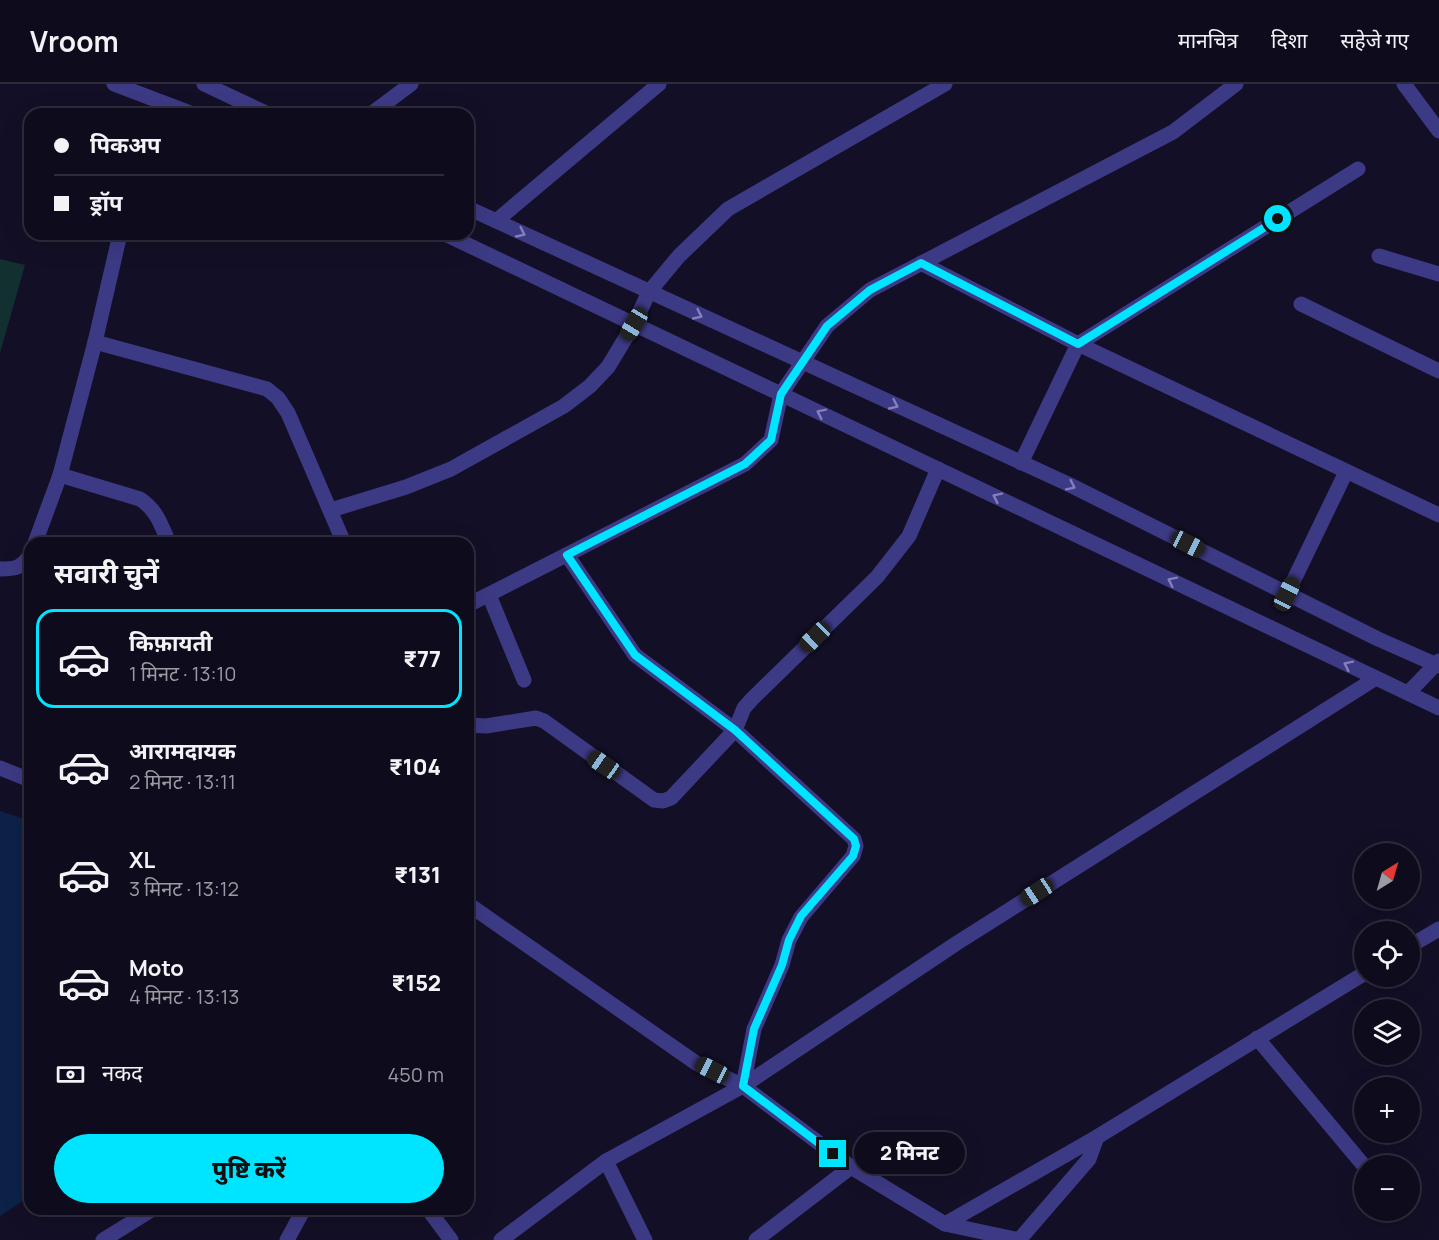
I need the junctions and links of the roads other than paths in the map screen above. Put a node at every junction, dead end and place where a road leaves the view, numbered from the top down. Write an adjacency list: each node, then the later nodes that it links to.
1 (114, 84): 9 (street)
2 (204, 84): 10 (street)
3 (411, 84): 11 (street)
4 (659, 84): 15 (street)
5 (945, 84): 8 (street)
6 (1236, 84): 19 (street)
7 (1404, 84): 12 (street)
8 (927, 89): 21 (street)
9 (163, 108)
10 (255, 108)
11 (379, 108)
12 (1439, 131)
13 (1358, 169): 25 (street)
14 (474, 211): 15 (street)
15 (496, 221): 21 (street, one-way to 21)
16 (119, 240): 24 (street)
17 (458, 240): 23 (street)
18 (1379, 256): 20 (street)
19 (921, 263): 25 (street); 26 (street)
20 (1439, 274)
21 (649, 292): 23 (street); 26 (street, one-way to 26)
22 (1301, 304): 27 (street)
23 (634, 324): 28 (street); 33 (street)
24 (95, 342): 32 (street); 33 (street)
25 (1078, 344): 29 (street); 31 (street)
26 (803, 363): 28 (street); 29 (street, one-way to 29)
27 (1439, 371)
28 (781, 394): 30 (street, one-way to 28); 38 (street)
29 (1021, 463): 41 (street, one-way to 41)
30 (938, 469): 45 (street, one-way to 30); 50 (street)
31 (1346, 472): 34 (street); 41 (street)
32 (60, 474): 35 (street); 36 (street)
33 (331, 510): 37 (street)
34 (1437, 511)
35 (37, 537)
36 (167, 537)
37 (342, 537)
38 (567, 555): 42 (street); 50 (street)
39 (24, 564): 40 (street)
40 (0, 569)
41 (1287, 594): 44 (street)
42 (489, 595): 43 (street); 46 (street)
43 (474, 603)
44 (1438, 664): 47 (street)
45 (1376, 678): 47 (street); 58 (street)
46 (524, 680)
47 (1407, 693): 48 (street)
48 (1439, 708)
49 (474, 725): 50 (street)
50 (735, 730): 58 (street)
51 (0, 768): 52 (street)
52 (24, 778)
53 (474, 908): 58 (street)
54 (1439, 929): 55 (street)
55 (1420, 940)
56 (1354, 980): 57 (street)
57 (1257, 1038): 59 (street); 60 (street)
58 (743, 1086): 61 (street); 62 (street)
59 (1097, 1137): 66 (street); 73 (street)
60 (1355, 1155)
61 (606, 1161): 70 (street); 71 (street)
62 (851, 1167): 66 (street); 72 (street)
63 (143, 1215): 67 (street)
64 (301, 1215): 68 (street)
65 (432, 1215): 69 (street)
66 (945, 1224): 73 (street)
67 (103, 1240)
68 (286, 1240)
69 (451, 1240)
70 (501, 1240)
71 (645, 1240)
72 (756, 1240)
73 (1019, 1240)

